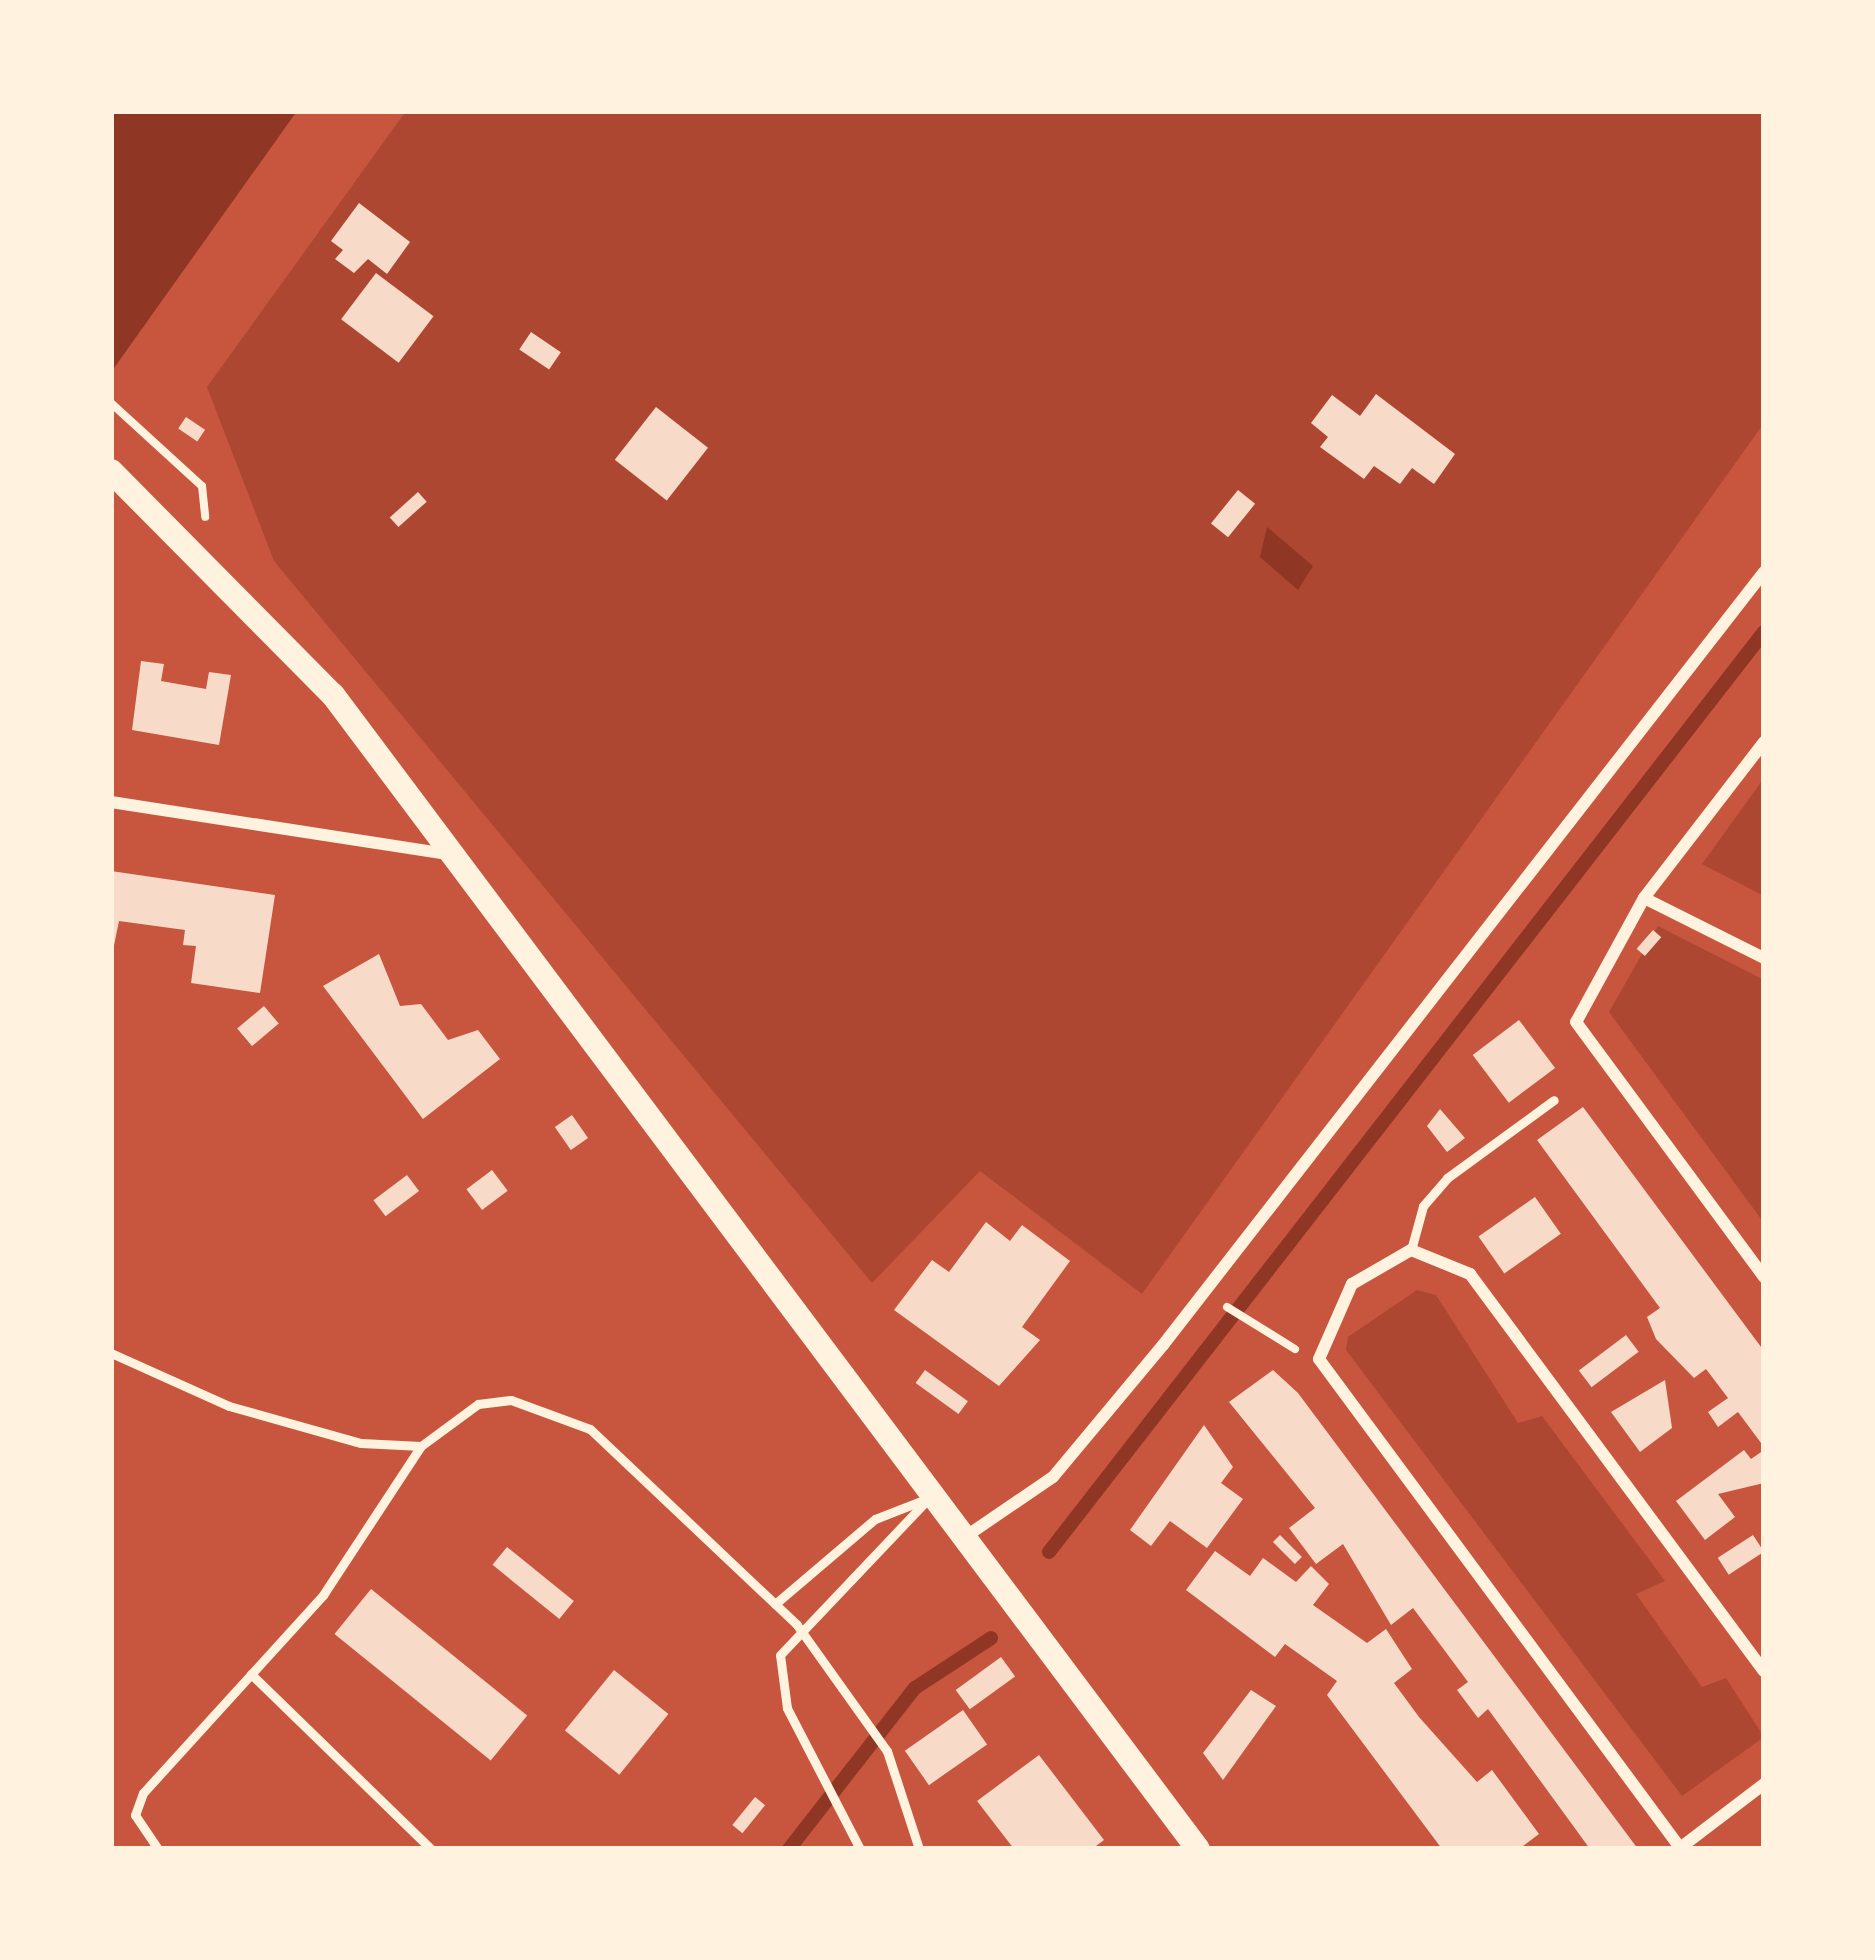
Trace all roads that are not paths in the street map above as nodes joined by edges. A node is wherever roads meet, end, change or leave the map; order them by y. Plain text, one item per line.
1 (111, 471) edge
2 (1764, 572) edge
3 (1764, 742) edge
4 (111, 802) edge
5 (452, 854) junction
6 (1644, 898) junction
7 (1764, 958) edge
8 (1554, 1100) dead end
9 (1411, 1250) junction
10 (1764, 1277) edge
11 (111, 1352) edge
12 (421, 1446) junction
13 (929, 1498) junction
14 (961, 1540) junction
15 (775, 1604) junction
16 (797, 1625) junction
17 (1764, 1671) edge
18 (251, 1674) junction
19 (1764, 1784) edge
20 (158, 1849) edge
21 (431, 1849) edge
22 (860, 1849) edge
23 (919, 1849) edge
24 (1198, 1849) edge
25 (1680, 1849) edge

1 - 5 main road
2 - 14 street
3 - 6 street
4 - 5 street
5 - 13 main road
6 - 7 street
6 - 10 street
8 - 9 lane
9 - 17 street
9 - 25 street
11 - 12 lane
12 - 15 lane
12 - 18 lane
13 - 14 main road
13 - 15 lane
13 - 16 lane
14 - 24 main road
15 - 16 lane
16 - 22 lane
16 - 23 lane
18 - 20 lane
18 - 21 lane
19 - 25 street

